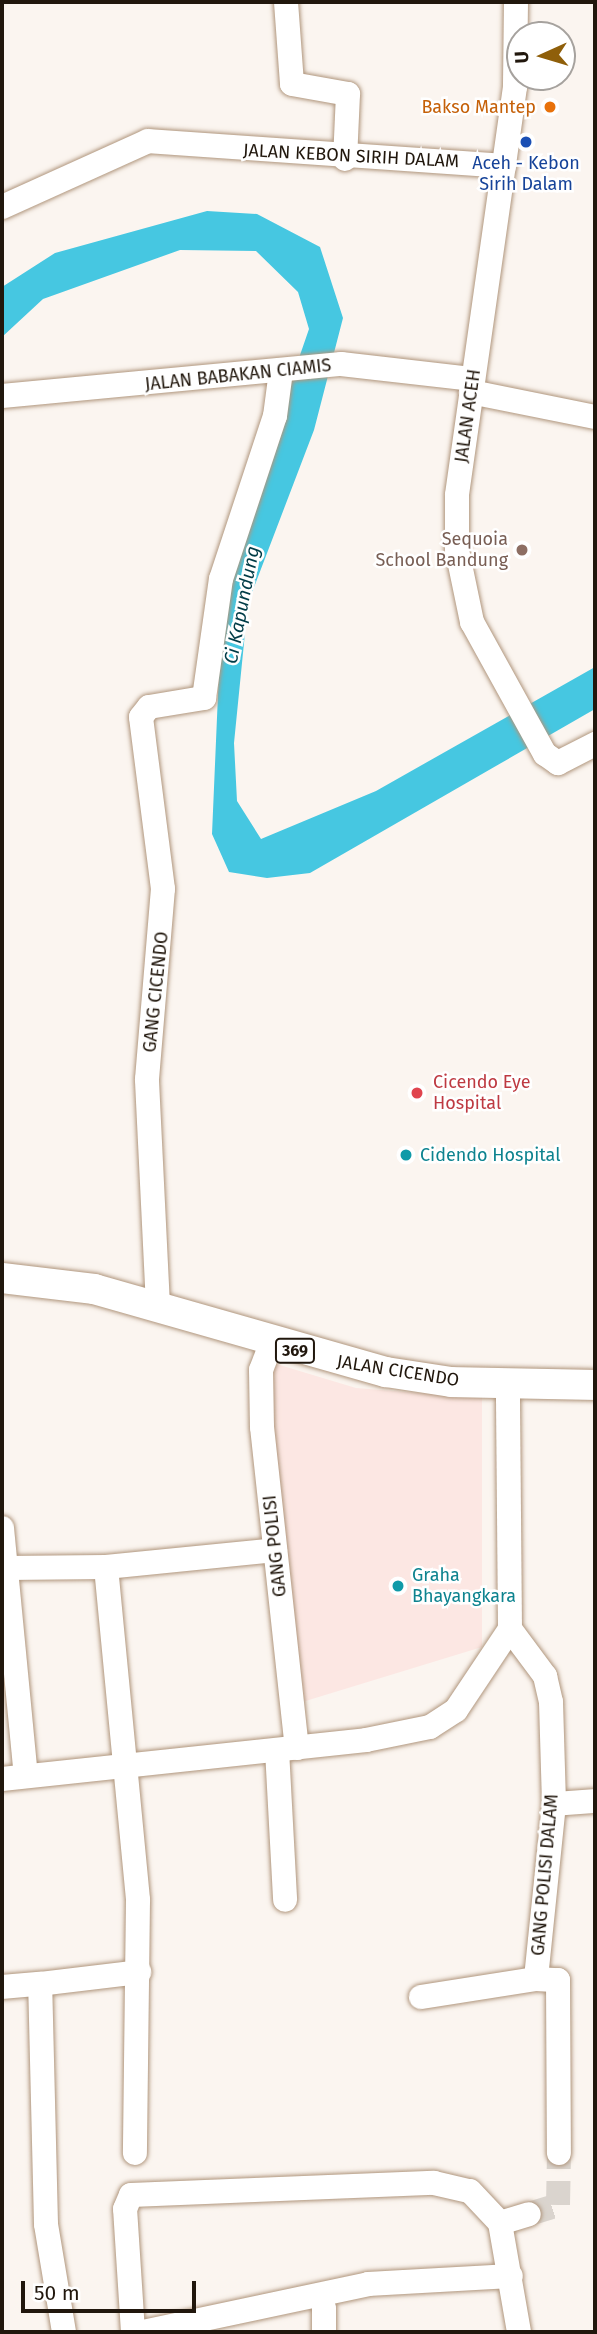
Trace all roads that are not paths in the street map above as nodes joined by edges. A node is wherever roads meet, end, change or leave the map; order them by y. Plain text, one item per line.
1 (286, 2) edge
2 (516, 2) edge
3 (345, 159) junction
4 (504, 166) junction
5 (2, 207) edge
6 (283, 371) junction
7 (472, 385) junction
8 (2, 396) edge
9 (595, 417) edge
10 (595, 744) edge
11 (2, 1278) edge
12 (158, 1306) junction
13 (271, 1344) junction
14 (509, 1384) junction
15 (595, 1385) edge
16 (2, 1528) edge
17 (275, 1550) junction
18 (106, 1567) junction
19 (6, 1568) junction
20 (510, 1629) junction
21 (287, 1749) junction
22 (127, 1765) junction
23 (14, 1777) edge
24 (595, 1801) edge
25 (554, 1804) junction
26 (285, 1900) dead end
27 (139, 1972) junction
28 (536, 1979) junction
29 (40, 1984) junction
30 (2, 1987) edge
31 (421, 1997) dead end
32 (135, 2153) dead end
33 (559, 2153) tunnel mouth
34 (528, 2214) tunnel mouth
35 (500, 2223) junction
36 (511, 2276) junction
37 (64, 2332) edge
38 (133, 2332) edge
39 (143, 2332) edge
40 (519, 2332) edge

1 - 3 street
2 - 4 street, JALAN ACEH
3 - 4 street, JALAN KEBON SIRIH DALAM
3 - 5 street, JALAN KEBON SIRIH DALAM
4 - 7 street, JALAN ACEH
6 - 7 street, JALAN BABAKAN CIAMIS
6 - 8 street, JALAN BABAKAN CIAMIS
6 - 12 street, GANG CICENDO
7 - 9 street, JALAN BABAKAN CIAMIS
7 - 10 street, JALAN ACEH
11 - 12 main road, JALAN CICENDO / 369
12 - 13 main road, JALAN CICENDO / 369
13 - 14 main road, JALAN CICENDO / 369
13 - 17 street, GANG POLISI
14 - 15 main road, JALAN CICENDO / 369
14 - 20 street
16 - 19 street
17 - 18 street
17 - 21 street, GANG POLISI
18 - 19 street
18 - 22 street
19 - 23 street
20 - 21 street
20 - 25 street, GANG POLISI DALAM
21 - 22 street
21 - 26 street, GANG POLISI
22 - 23 street
22 - 27 street
24 - 25 street
25 - 28 street, GANG POLISI DALAM
27 - 29 street
27 - 32 street
28 - 31 street
28 - 33 street, GANG POLISI DALAM
29 - 30 street
29 - 37 street
34 - 35 street
35 - 36 street
35 - 38 street
36 - 39 street
36 - 40 street

